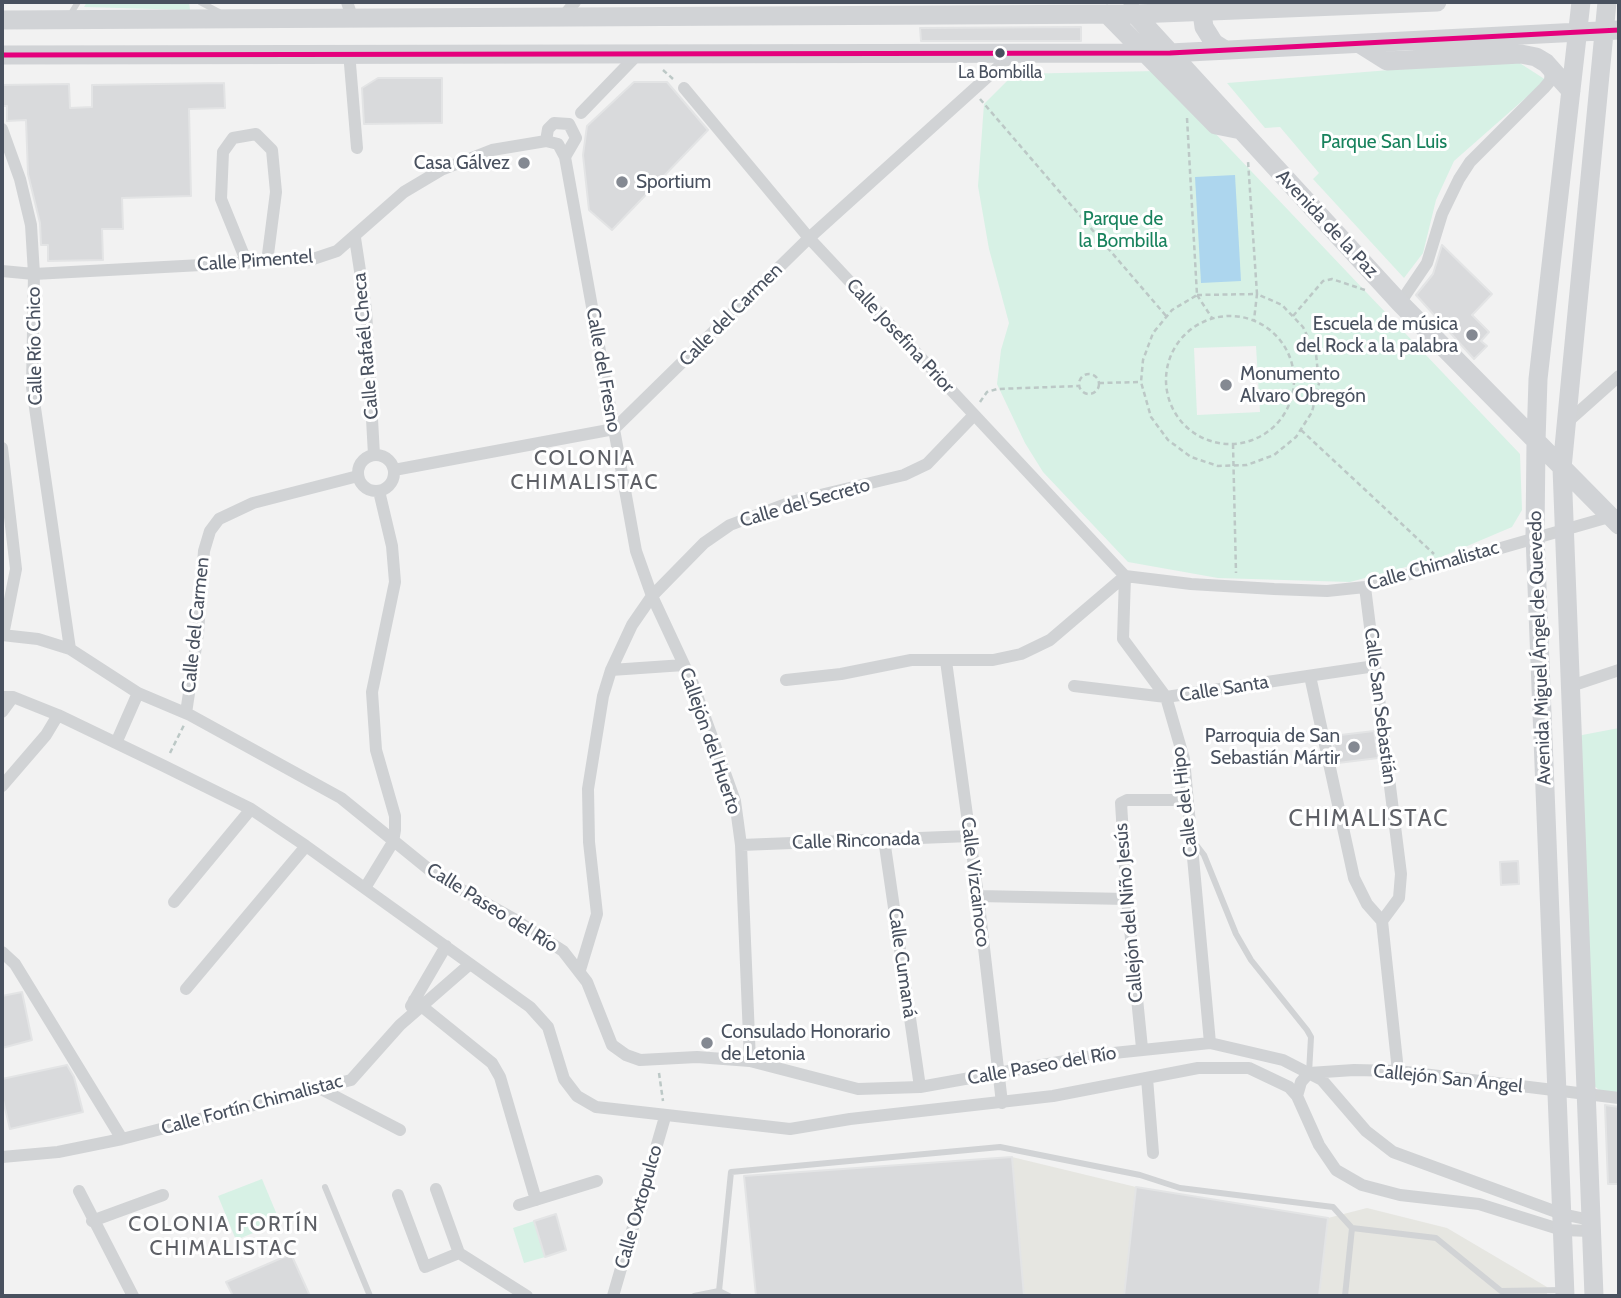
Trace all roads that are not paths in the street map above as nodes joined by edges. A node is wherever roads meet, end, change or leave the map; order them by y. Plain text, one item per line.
1 (78, 2) edge
2 (200, 2) edge
3 (575, 2) edge
4 (1437, 2) edge
5 (1581, 2) edge
6 (1606, 2) edge
7 (1378, 3) edge
8 (1205, 7) edge
9 (937, 8) edge
10 (1129, 8) edge
11 (350, 9) edge
12 (1107, 14) junction
13 (562, 18) junction
14 (67, 19) junction
15 (229, 19) junction
16 (2, 20) edge
17 (1611, 30) edge
18 (1578, 32) junction
19 (1360, 44) junction
20 (1225, 50) junction
21 (641, 51) junction
22 (1016, 51) junction
23 (349, 52) junction
24 (1144, 52) junction
25 (1170, 52) junction
26 (2, 55) edge
27 (1551, 68) junction
28 (684, 88) dead end
29 (1571, 91) junction
30 (581, 113) dead end
31 (2, 129) edge
32 (1244, 133) junction
33 (552, 143) junction
34 (357, 148) dead end
35 (565, 157) junction
36 (355, 238) junction
37 (809, 238) junction
38 (267, 262) junction
39 (247, 263) junction
40 (4, 272) edge
41 (31, 274) junction
42 (1400, 303) junction
43 (1619, 376) edge
44 (974, 415) junction
45 (1564, 425) junction
46 (614, 429) junction
47 (1536, 442) junction
48 (2, 449) edge
49 (374, 455) junction
50 (1562, 468) junction
51 (394, 470) junction
52 (358, 476) junction
53 (379, 491) junction
54 (1617, 518) edge
55 (1564, 528) junction
56 (1535, 536) junction
57 (1125, 576) junction
58 (1365, 587) junction
59 (652, 596) junction
60 (2, 635) edge
61 (70, 649) junction
62 (946, 662) junction
63 (684, 665) junction
64 (1375, 666) junction
65 (611, 670) junction
66 (1619, 670) edge
67 (1310, 676) junction
68 (786, 680) dead end
69 (1074, 686) dead end
70 (1571, 686) junction
71 (138, 693) junction
72 (7, 697) edge
73 (1166, 697) junction
74 (2, 712) edge
75 (186, 713) junction
76 (58, 715) junction
77 (116, 743) junction
78 (2, 786) edge
79 (1186, 800) junction
80 (251, 809) junction
81 (970, 836) junction
82 (1190, 838) junction
83 (884, 839) junction
84 (393, 842) junction
85 (741, 845) junction
86 (306, 846) junction
87 (365, 888) junction
88 (978, 895) junction
89 (1127, 899) junction
90 (174, 902) dead end
91 (1382, 921) junction
92 (446, 946) junction
93 (2, 952) edge
94 (470, 964) junction
95 (580, 970) junction
96 (186, 989) dead end
97 (419, 1003) junction
98 (1210, 1043) junction
99 (1142, 1048) junction
100 (750, 1061) junction
101 (1398, 1072) junction
102 (1309, 1073) junction
103 (997, 1075) junction
104 (1147, 1078) junction
105 (920, 1087) junction
106 (319, 1088) junction
107 (1557, 1092) junction
108 (1586, 1094) junction
109 (1297, 1096) junction
110 (1619, 1098) edge
111 (1002, 1103) junction
112 (665, 1117) junction
113 (400, 1130) dead end
114 (122, 1139) junction
115 (1153, 1153) dead end
116 (2, 1157) edge
117 (597, 1181) dead end
118 (325, 1186) dead end
119 (436, 1189) dead end
120 (79, 1191) dead end
121 (1494, 1191) junction
122 (163, 1195) dead end
123 (398, 1195) dead end
124 (536, 1200) junction
125 (519, 1205) dead end
126 (1489, 1207) junction
127 (92, 1221) junction
128 (1562, 1222) junction
129 (1591, 1226) junction
130 (1352, 1228) junction
131 (459, 1253) junction
132 (719, 1291) junction
133 (1565, 1293) edge
134 (1499, 1294) edge
135 (132, 1296) edge
136 (370, 1296) edge
137 (527, 1296) edge
138 (613, 1296) edge
139 (694, 1296) edge
140 (729, 1296) edge
141 (1345, 1296) edge
142 (1594, 1296) edge

1 - 14 lane
2 - 15 lane
3 - 13 street
4 - 7 main road
5 - 18 main road, Avenida Miguel Ángel de Quevedo
6 - 17 main road, Avenida Miguel Ángel de Quevedo
7 - 8 main road
8 - 10 main road
8 - 20 main road
9 - 12 main road
9 - 13 main road
10 - 12 main road
10 - 25 main road, Avenida de la Paz
11 - 13 main road
11 - 15 main road
12 - 24 main road
14 - 15 main road
14 - 16 main road
17 - 18 main road
17 - 45 main road, Avenida Miguel Ángel de Quevedo
18 - 19 main road
18 - 29 main road, Avenida Miguel Ángel de Quevedo
19 - 20 main road
19 - 27 main road
20 - 25 main road
21 - 22 main road
21 - 23 main road
21 - 30 street
22 - 24 main road
22 - 37 street, Calle del Carmen
23 - 26 main road
23 - 34 street
24 - 25 main road
24 - 32 main road
25 - 32 main road, Avenida de la Paz
27 - 29 main road
27 - 42 street
28 - 37 street, Calle Josefina Prior
29 - 47 main road, Avenida Miguel Ángel de Quevedo
31 - 41 street, Calle Río Chico
32 - 42 main road, Avenida de la Paz
33 - 35 street, Calle del Fresno
33 - 35 street
33 - 36 street, Calle Pimentel
35 - 46 street, Calle del Fresno
36 - 38 street, Calle Pimentel
36 - 49 street, Calle Rafaél Checa
37 - 44 street, Calle Josefina Prior
37 - 46 street, Calle del Carmen
38 - 39 street, Calle Pimentel
38 - 39 street
39 - 41 street, Calle Pimentel
40 - 41 street, Calle Pimentel
41 - 61 street, Calle Río Chico
42 - 47 main road, Avenida de la Paz
43 - 45 street
44 - 57 street, Calle Josefina Prior
44 - 59 street, Calle del Secreto
45 - 50 main road, Avenida Miguel Ángel de Quevedo
46 - 51 street
46 - 59 street, Calle del Fresno
47 - 50 main road, Avenida de la Paz
47 - 56 main road, Avenida Miguel Ángel de Quevedo
48 - 60 street
49 - 51 street
49 - 52 street
50 - 54 main road, Avenida de la Paz
50 - 55 main road, Avenida Miguel Ángel de Quevedo
51 - 53 street
52 - 53 street
52 - 75 street, Calle del Carmen
53 - 84 street
54 - 55 street, Calle Chimalistac
55 - 56 street, Calle Chimalistac
55 - 70 main road, Avenida Miguel Ángel de Quevedo
56 - 58 street, Calle Chimalistac
56 - 107 main road, Avenida Miguel Ángel de Quevedo
57 - 58 street, Calle Chimalistac
57 - 62 street
57 - 73 street, Calle del Hipo
58 - 64 street, Calle San Sebastián
59 - 63 street, Callejón del Huerto
59 - 65 street, Calle del Secreto
60 - 61 street, Calle Paseo del Río
61 - 71 street, Calle Paseo del Río
62 - 68 street
62 - 81 street, Calle Vizcainoco
63 - 65 street
63 - 85 street, Callejón del Huerto
64 - 67 street, Calle Santa
64 - 91 street, Calle San Sebastián
65 - 95 street, Calle del Secreto
66 - 70 street
67 - 73 street, Calle Santa
67 - 91 street
69 - 73 street, Calle Santa
70 - 108 main road, Avenida Miguel Ángel de Quevedo
71 - 75 street, Calle Paseo del Río
71 - 77 street
72 - 74 street
72 - 76 street, Calle Paseo del Río
73 - 79 street, Calle del Hipo
75 - 84 street, Calle Paseo del Río
76 - 77 street, Calle Paseo del Río
76 - 78 street
77 - 80 street, Calle Paseo del Río
79 - 82 street, Calle del Hipo
79 - 89 street, Callejón del Niño Jesús
80 - 86 street, Calle Paseo del Río
80 - 90 street
81 - 83 street, Calle Rinconada
81 - 88 street, Calle Vizcainoco
82 - 98 street, Calle del Hipo
82 - 102 lane
83 - 85 street, Calle Rinconada
83 - 105 street, Calle Cumaná
84 - 87 street
84 - 95 street, Calle Paseo del Río
85 - 100 street, Callejón del Huerto
86 - 87 street, Calle Paseo del Río
86 - 96 street
87 - 92 street, Calle Paseo del Río
88 - 89 street
88 - 103 street, Calle Vizcainoco
89 - 99 street, Callejón del Niño Jesús
91 - 101 street
92 - 94 street, Calle Paseo del Río
92 - 97 street, Calle Fortín Chimalistac
93 - 114 street
94 - 97 street, Calle Fortín Chimalistac
94 - 112 street, Calle Paseo del Río
95 - 100 street, Calle Paseo del Río
97 - 106 street, Calle Fortín Chimalistac
97 - 124 street
98 - 99 street, Calle Paseo del Río
98 - 102 street, Calle Paseo del Río
99 - 103 street, Calle Paseo del Río
100 - 105 street, Calle Paseo del Río
101 - 102 street, Callejón San Ángel
101 - 107 street, Callejón San Ángel
102 - 109 street
102 - 121 street, Calle Paseo del Río
103 - 105 street, Calle Paseo del Río
103 - 111 street, Calle Vizcainoco
104 - 109 street, Calle Paseo del Río
104 - 111 street, Calle Paseo del Río
104 - 115 street
106 - 113 street
106 - 114 street, Calle Fortín Chimalistac
107 - 108 street, Callejón San Ángel
107 - 128 main road, Avenida Miguel Ángel de Quevedo
108 - 110 street, Callejón San Ángel
108 - 129 main road, Avenida Miguel Ángel de Quevedo
109 - 126 street, Calle Paseo del Río
111 - 112 street, Calle Paseo del Río
112 - 138 street, Calle Oxtopulco
114 - 116 street, Calle Fortín Chimalistac
117 - 124 street
118 - 136 lane
119 - 131 street
120 - 127 street
121 - 126 street
121 - 128 street, Calle Paseo del Río
122 - 127 street
123 - 131 street
124 - 125 street
126 - 128 street, Calle Paseo del Río
127 - 135 street
128 - 129 street, Calle Paseo del Río
128 - 133 main road, Avenida Miguel Ángel de Quevedo
129 - 142 main road, Avenida Miguel Ángel de Quevedo
130 - 132 lane
130 - 134 lane
130 - 141 lane
131 - 137 street
132 - 139 lane
132 - 140 lane
133 - 134 lane

